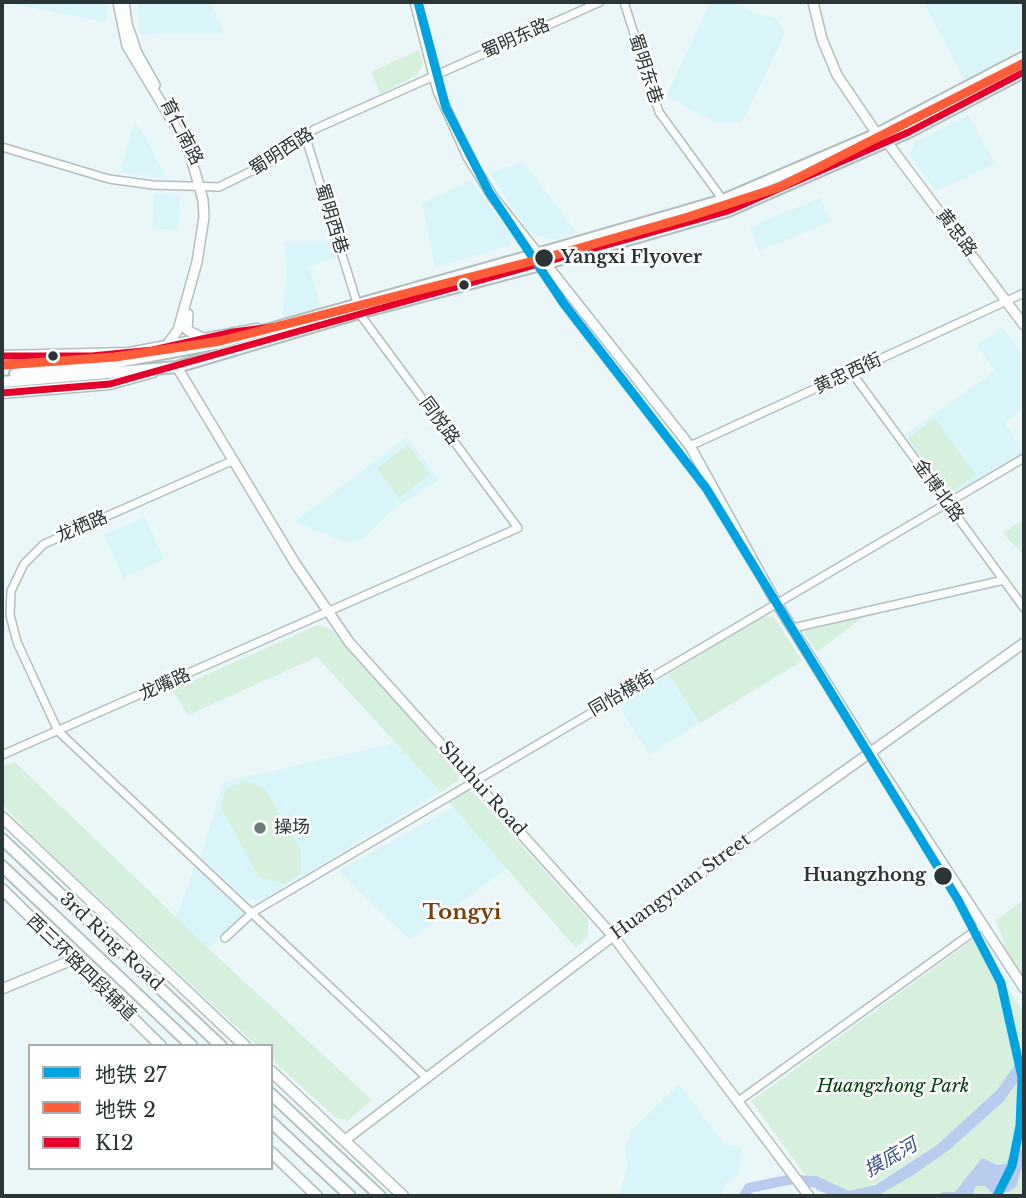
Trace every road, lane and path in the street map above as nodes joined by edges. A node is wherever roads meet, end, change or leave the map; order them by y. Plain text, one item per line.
1 (118, 2) edge
2 (124, 2) edge
3 (415, 2) edge
4 (600, 2) edge
5 (624, 2) edge
6 (813, 2) edge
7 (1024, 57) edge
8 (1024, 72) edge
9 (432, 76) junction
10 (305, 135) junction
11 (882, 138) junction
12 (2, 147) edge
13 (203, 186) junction
14 (723, 201) junction
15 (537, 254) junction
16 (544, 264) junction
17 (1024, 293) edge
18 (1005, 300) junction
19 (358, 308) junction
20 (1024, 325) edge
21 (279, 326) junction
22 (205, 339) junction
23 (164, 348) junction
24 (2, 356) edge
25 (172, 368) junction
26 (852, 373) junction
27 (2, 374) edge
28 (23, 378) junction
29 (2, 382) edge
30 (2, 388) edge
31 (2, 393) edge
32 (690, 446) junction
33 (1024, 458) edge
34 (234, 460) junction
35 (947, 503) junction
36 (518, 528) joint
37 (1004, 580) junction
38 (777, 604) junction
39 (1024, 608) edge
40 (327, 613) junction
41 (793, 628) junction
42 (1024, 643) edge
43 (58, 731) junction
44 (869, 751) junction
45 (2, 755) edge
46 (474, 780) junction
47 (2, 817) edge
48 (2, 839) edge
49 (2, 866) edge
50 (2, 889) edge
51 (253, 912) junction
52 (983, 925) junction
53 (613, 936) junction
54 (225, 938) dead end
55 (72, 960) junction
56 (1024, 988) edge
57 (2, 989) edge
58 (159, 1044) edge
59 (190, 1044) edge
60 (218, 1044) edge
61 (243, 1044) edge
62 (273, 1072) edge
63 (426, 1077) junction
64 (273, 1096) edge
65 (737, 1102) junction
66 (273, 1124) edge
67 (345, 1140) junction
68 (273, 1154) edge
69 (317, 1196) edge
70 (350, 1196) edge
71 (380, 1196) edge
72 (403, 1196) edge
73 (809, 1196) edge

1 - 13 street
2 - 13 street, 育仁南路
3 - 9 street
4 - 9 street, 蜀明东路
5 - 14 street, 蜀明东巷
6 - 11 street, 黄忠路
7 - 11 main road
8 - 11 main road
9 - 10 street, 蜀明西路
9 - 15 street
10 - 13 street, 蜀明西路
10 - 19 street, 蜀明西巷
11 - 14 main road
11 - 16 main road
11 - 18 street, 黄忠路
12 - 13 street, 蜀明西路
13 - 22 street, 育仁南路
13 - 23 street
14 - 15 main road
15 - 16 street
15 - 19 main road
16 - 19 main road
16 - 32 street
17 - 18 street, 黄忠西街
18 - 20 street, 黄忠路
18 - 26 street, 黄忠西街
19 - 21 main road
19 - 25 main road
19 - 36 street, 同悦路
21 - 22 main road
21 - 28 main road
22 - 23 main road
23 - 24 main road
25 - 28 main road
25 - 31 main road
25 - 34 street, Shuhui Road
26 - 32 street, 黄忠西街
26 - 35 street, 金博北路
27 - 28 main road
28 - 29 main road
28 - 30 main road
32 - 38 street
33 - 35 street, 同怡横街
34 - 40 street, Shuhui Road
34 - 43 street, 龙栖路
35 - 37 street, 金博北路
35 - 38 street, 同怡横街
36 - 40 street, 龙嘴路
37 - 39 street, 金博北路
37 - 41 street
38 - 41 street
38 - 46 street, 同怡横街
40 - 43 street, 龙嘴路
40 - 46 street, Shuhui Road
41 - 44 street
42 - 44 street, Huangyuan Street
43 - 45 street, 龙嘴路
43 - 51 street
44 - 52 street
44 - 53 street, Huangyuan Street
46 - 51 street, 同怡横街
46 - 53 street, Shuhui Road
47 - 61 main road
48 - 60 main road, 3rd Ring Road
49 - 59 main road, 3rd Ring Road
50 - 55 main road, 西三环路四段辅道
51 - 54 street, 同怡横街
51 - 63 street
52 - 56 street
52 - 65 street
53 - 63 street, Huangyuan Street
53 - 65 street, Shuhui Road
55 - 57 street
55 - 58 main road, 西三环路四段辅道
62 - 67 main road
63 - 67 street, Huangyuan Street
64 - 71 main road
65 - 73 street, Shuhui Road
66 - 70 main road
67 - 72 main road
68 - 69 main road

